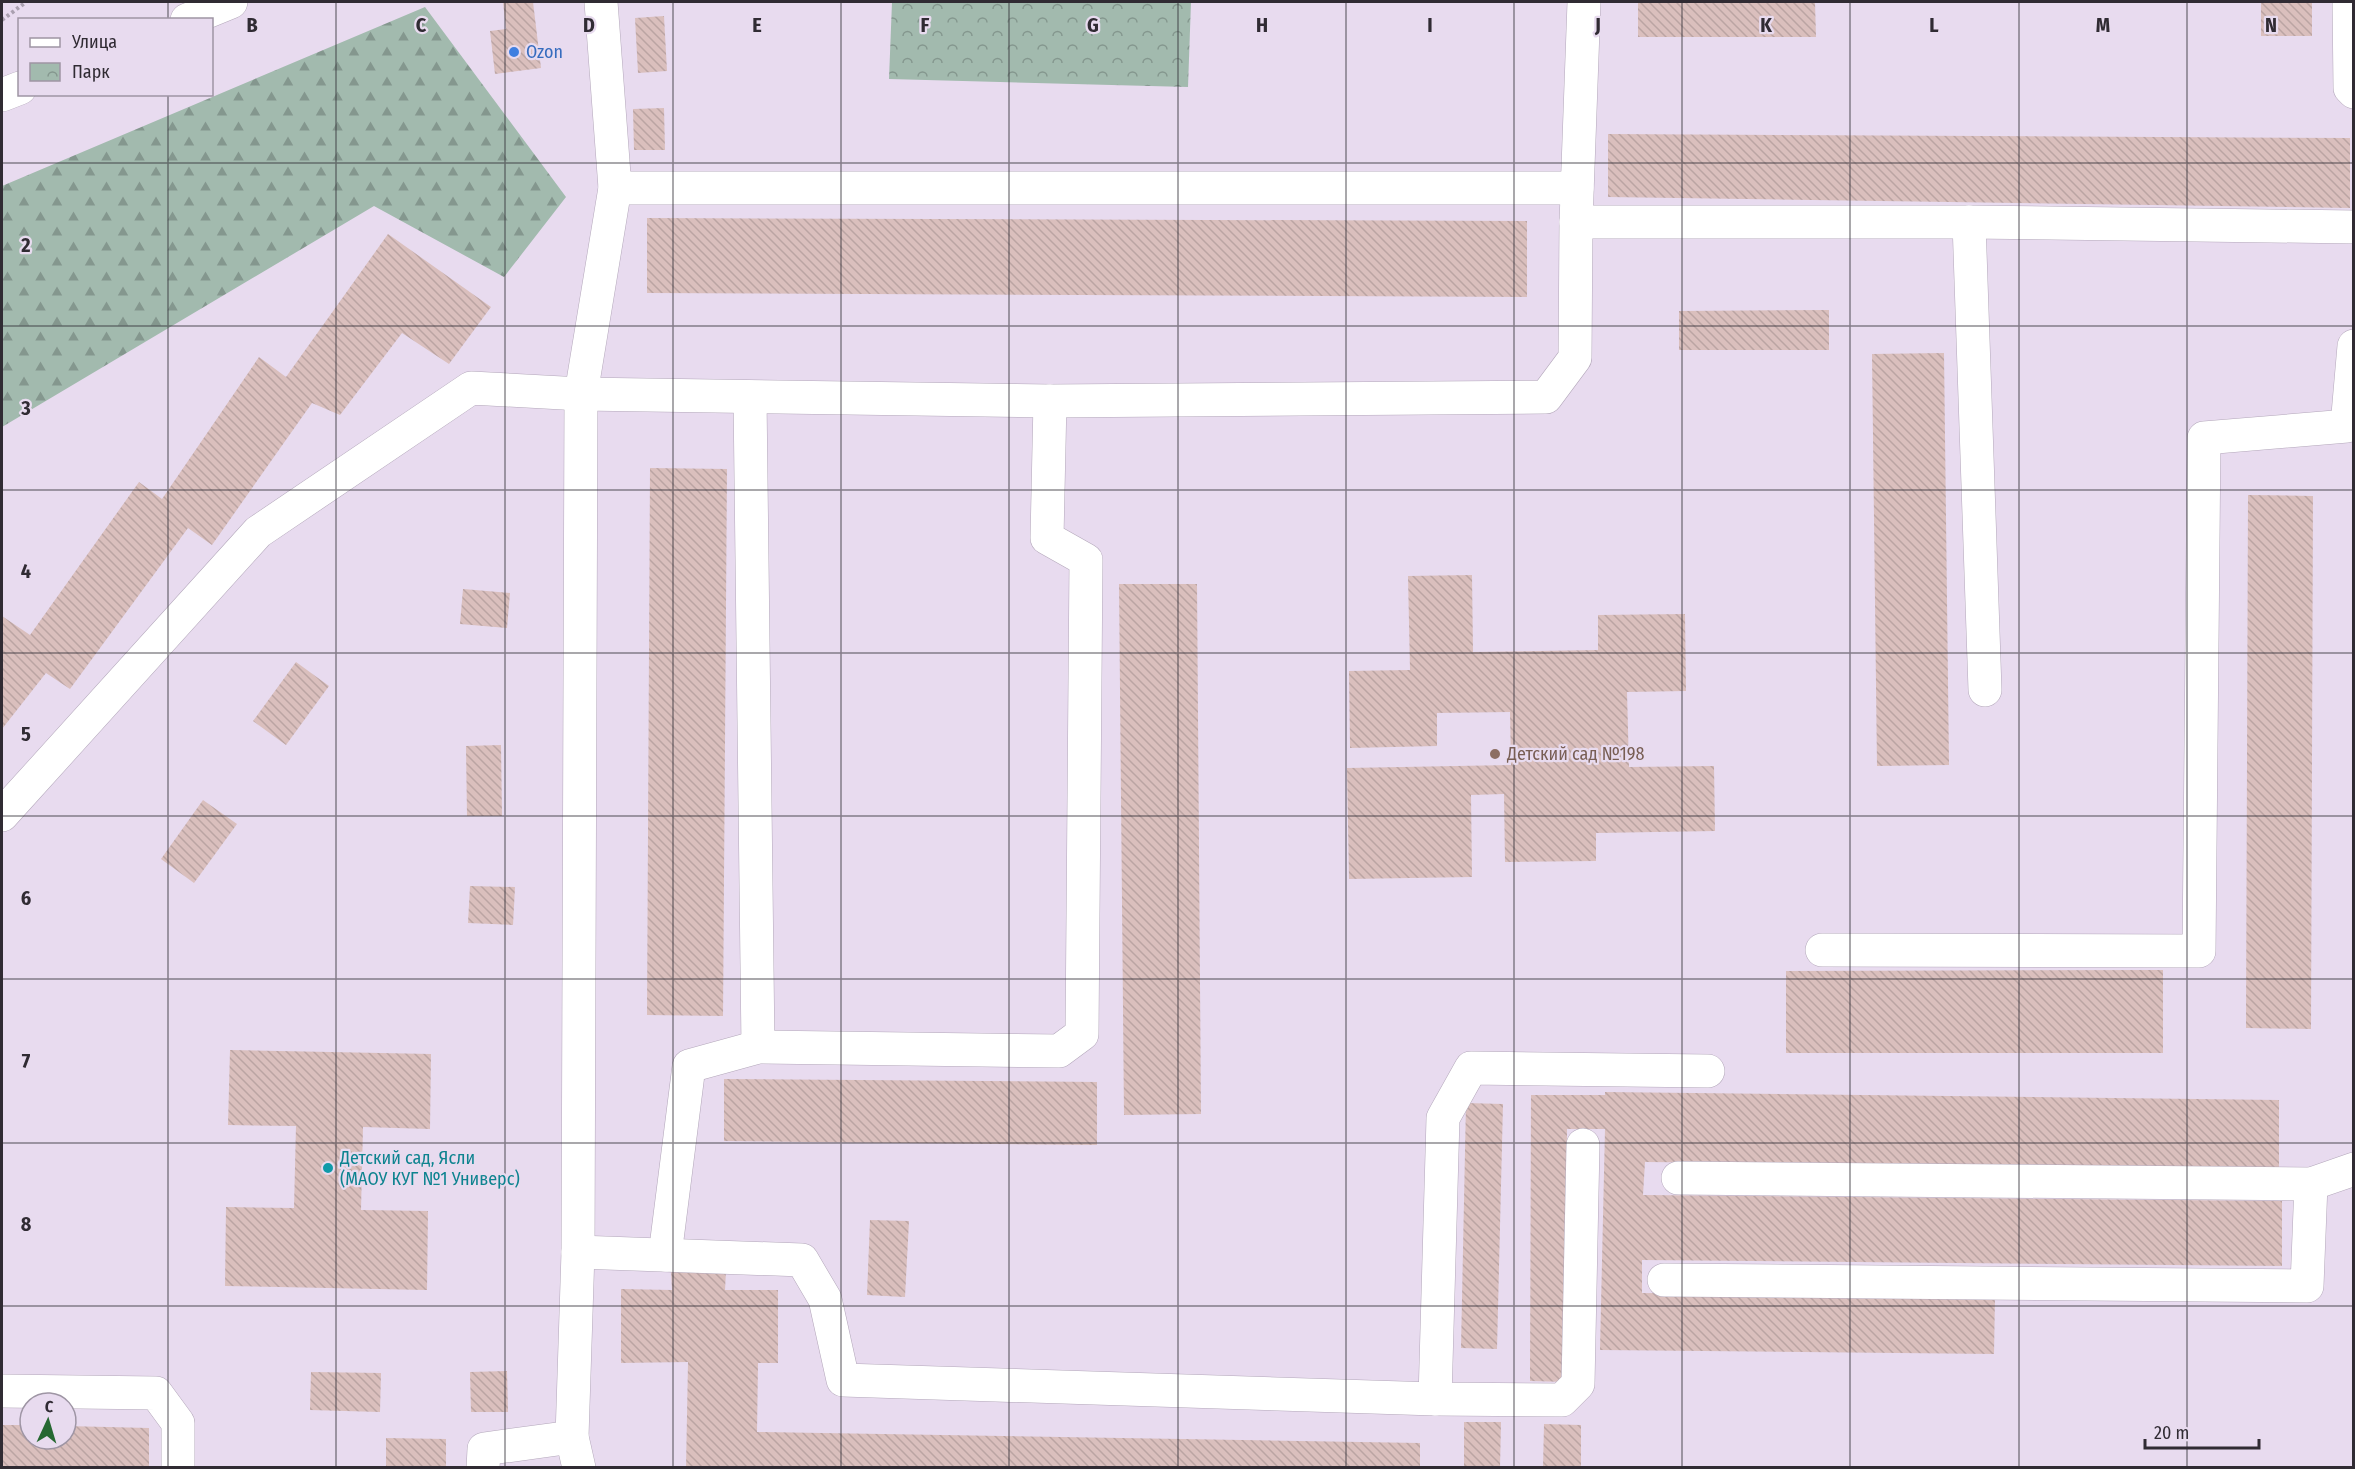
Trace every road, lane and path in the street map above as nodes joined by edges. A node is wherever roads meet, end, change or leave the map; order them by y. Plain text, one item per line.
1 (26, 2) edge
2 (231, 2) edge
3 (601, 2) edge
4 (1584, 2) edge
5 (2349, 2) edge
6 (192, 18) edge
7 (2, 20) edge
8 (18, 89) edge
9 (2354, 92) edge
10 (2, 95) edge
11 (615, 188) junction
12 (1577, 188) junction
13 (1576, 222) junction
14 (1969, 222) junction
15 (2354, 227) edge
16 (2354, 346) edge
17 (581, 394) junction
18 (750, 397) junction
19 (1050, 401) junction
20 (1985, 690) dead end
21 (2, 815) edge
22 (1822, 950) dead end
23 (758, 1047) junction
24 (1708, 1071) dead end
25 (1583, 1145) dead end
26 (2354, 1169) edge
27 (1678, 1178) dead end
28 (2311, 1184) junction
29 (578, 1252) junction
30 (665, 1255) junction
31 (1665, 1280) dead end
32 (2, 1390) edge
33 (1435, 1399) junction
34 (575, 1452) edge
35 (178, 1467) edge
36 (483, 1467) edge

1 - 7 path
2 - 6 street
3 - 11 street
4 - 12 street
5 - 9 street
8 - 10 street
11 - 12 street
11 - 17 street
12 - 13 street
13 - 14 street
13 - 19 street
14 - 15 street
14 - 20 street
16 - 22 street
17 - 18 street
17 - 21 street
17 - 29 street
18 - 19 street
18 - 23 street
19 - 23 street
23 - 30 street
24 - 33 street
25 - 33 street
26 - 28 street
27 - 28 street
28 - 31 street
29 - 30 street
29 - 34 street
30 - 33 street
32 - 35 street
34 - 36 street

